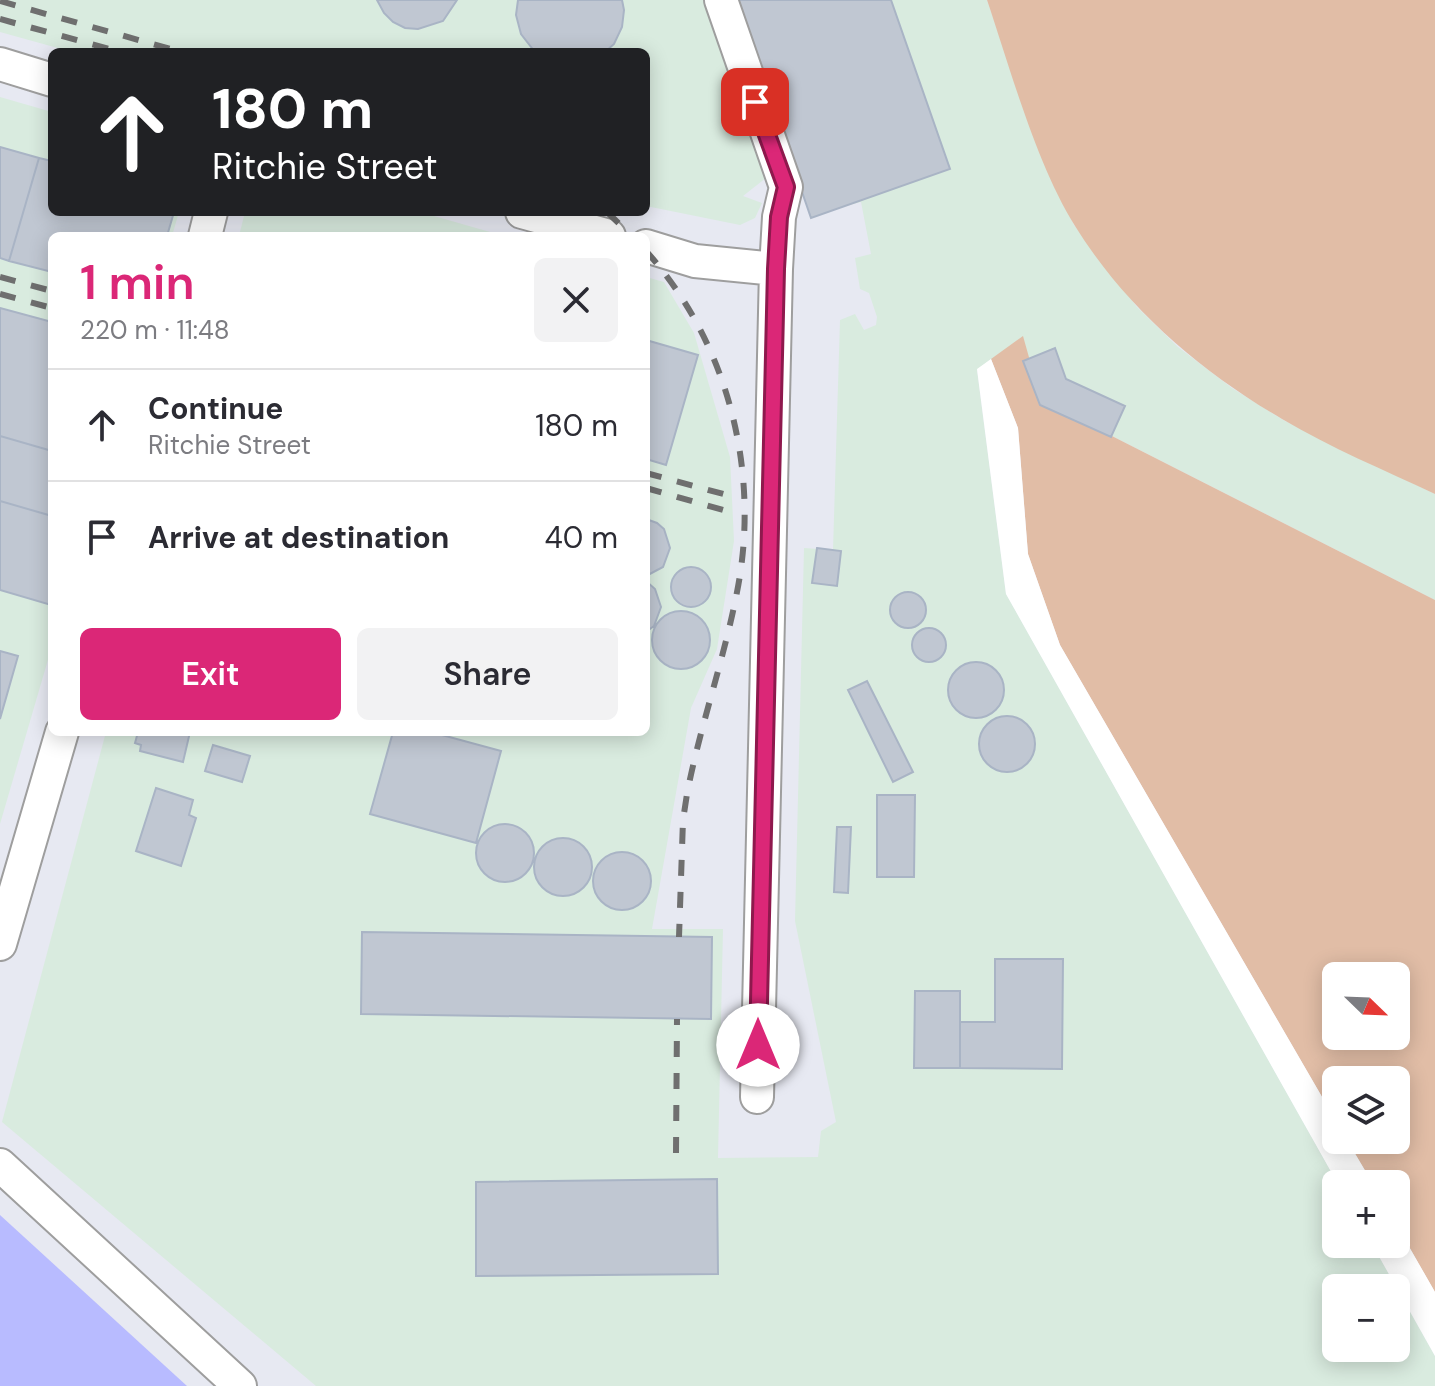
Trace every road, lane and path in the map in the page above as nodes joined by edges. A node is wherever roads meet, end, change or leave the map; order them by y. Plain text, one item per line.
1 (721, 0) edge
2 (0, 64) edge
3 (48, 79) edge
4 (536, 216) edge
5 (594, 232) edge
6 (650, 247) edge
7 (776, 269) junction
8 (61, 736) edge
9 (0, 944) edge
10 (757, 1097) dead end
11 (0, 1165) edge
12 (240, 1386) edge

1 - 7 street
2 - 3 street
4 - 5 street
6 - 7 street
7 - 10 street
8 - 9 street
11 - 12 street

